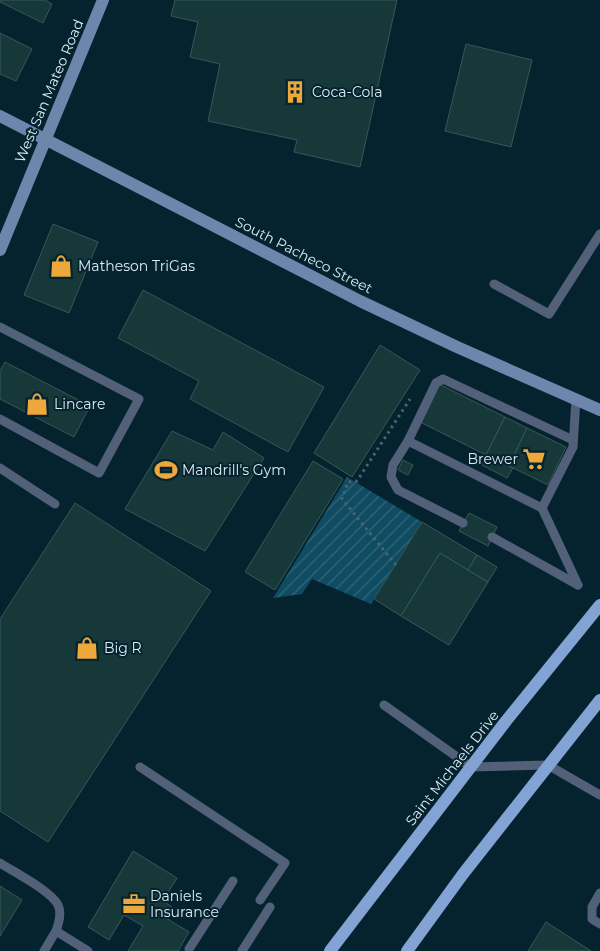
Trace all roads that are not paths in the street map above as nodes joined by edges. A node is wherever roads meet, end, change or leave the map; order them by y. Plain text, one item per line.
1 (103, 0) edge
2 (0, 116) edge
3 (45, 139) junction
4 (600, 234) edge
5 (0, 250) edge
6 (494, 284) dead end
7 (0, 327) edge
8 (576, 399) junction
9 (600, 410) edge
10 (0, 419) edge
11 (573, 440) junction
12 (408, 441) junction
13 (0, 468) edge
14 (55, 504) dead end
15 (542, 508) junction
16 (463, 523) dead end
17 (492, 537) dead end
18 (600, 605) edge
19 (600, 700) edge
20 (384, 705) dead end
21 (548, 765) junction
22 (140, 767) dead end
23 (471, 767) junction
24 (600, 795) edge
25 (0, 863) edge
26 (234, 882) dead end
27 (600, 893) edge
28 (260, 900) dead end
29 (270, 906) dead end
30 (600, 924) edge
31 (56, 932) junction
32 (189, 949) dead end
33 (44, 951) edge
34 (88, 951) edge
35 (242, 951) edge
36 (330, 951) edge
37 (407, 951) edge

1 - 3 street, West San Mateo Road
2 - 3 street, South Pacheco Street
3 - 5 street, West San Mateo Road
3 - 8 street, South Pacheco Street
4 - 6 lane
7 - 10 lane
8 - 9 street, South Pacheco Street
8 - 11 lane
11 - 12 lane
11 - 15 lane
12 - 15 lane
12 - 16 lane
13 - 14 lane
15 - 17 lane
18 - 23 main road, Saint Michaels Drive
19 - 21 main road
20 - 23 lane
21 - 23 lane
21 - 24 lane
21 - 37 main road
22 - 28 lane
23 - 36 main road, Saint Michaels Drive
25 - 31 lane
26 - 32 lane
27 - 30 lane
29 - 35 lane
31 - 33 lane
31 - 34 lane

